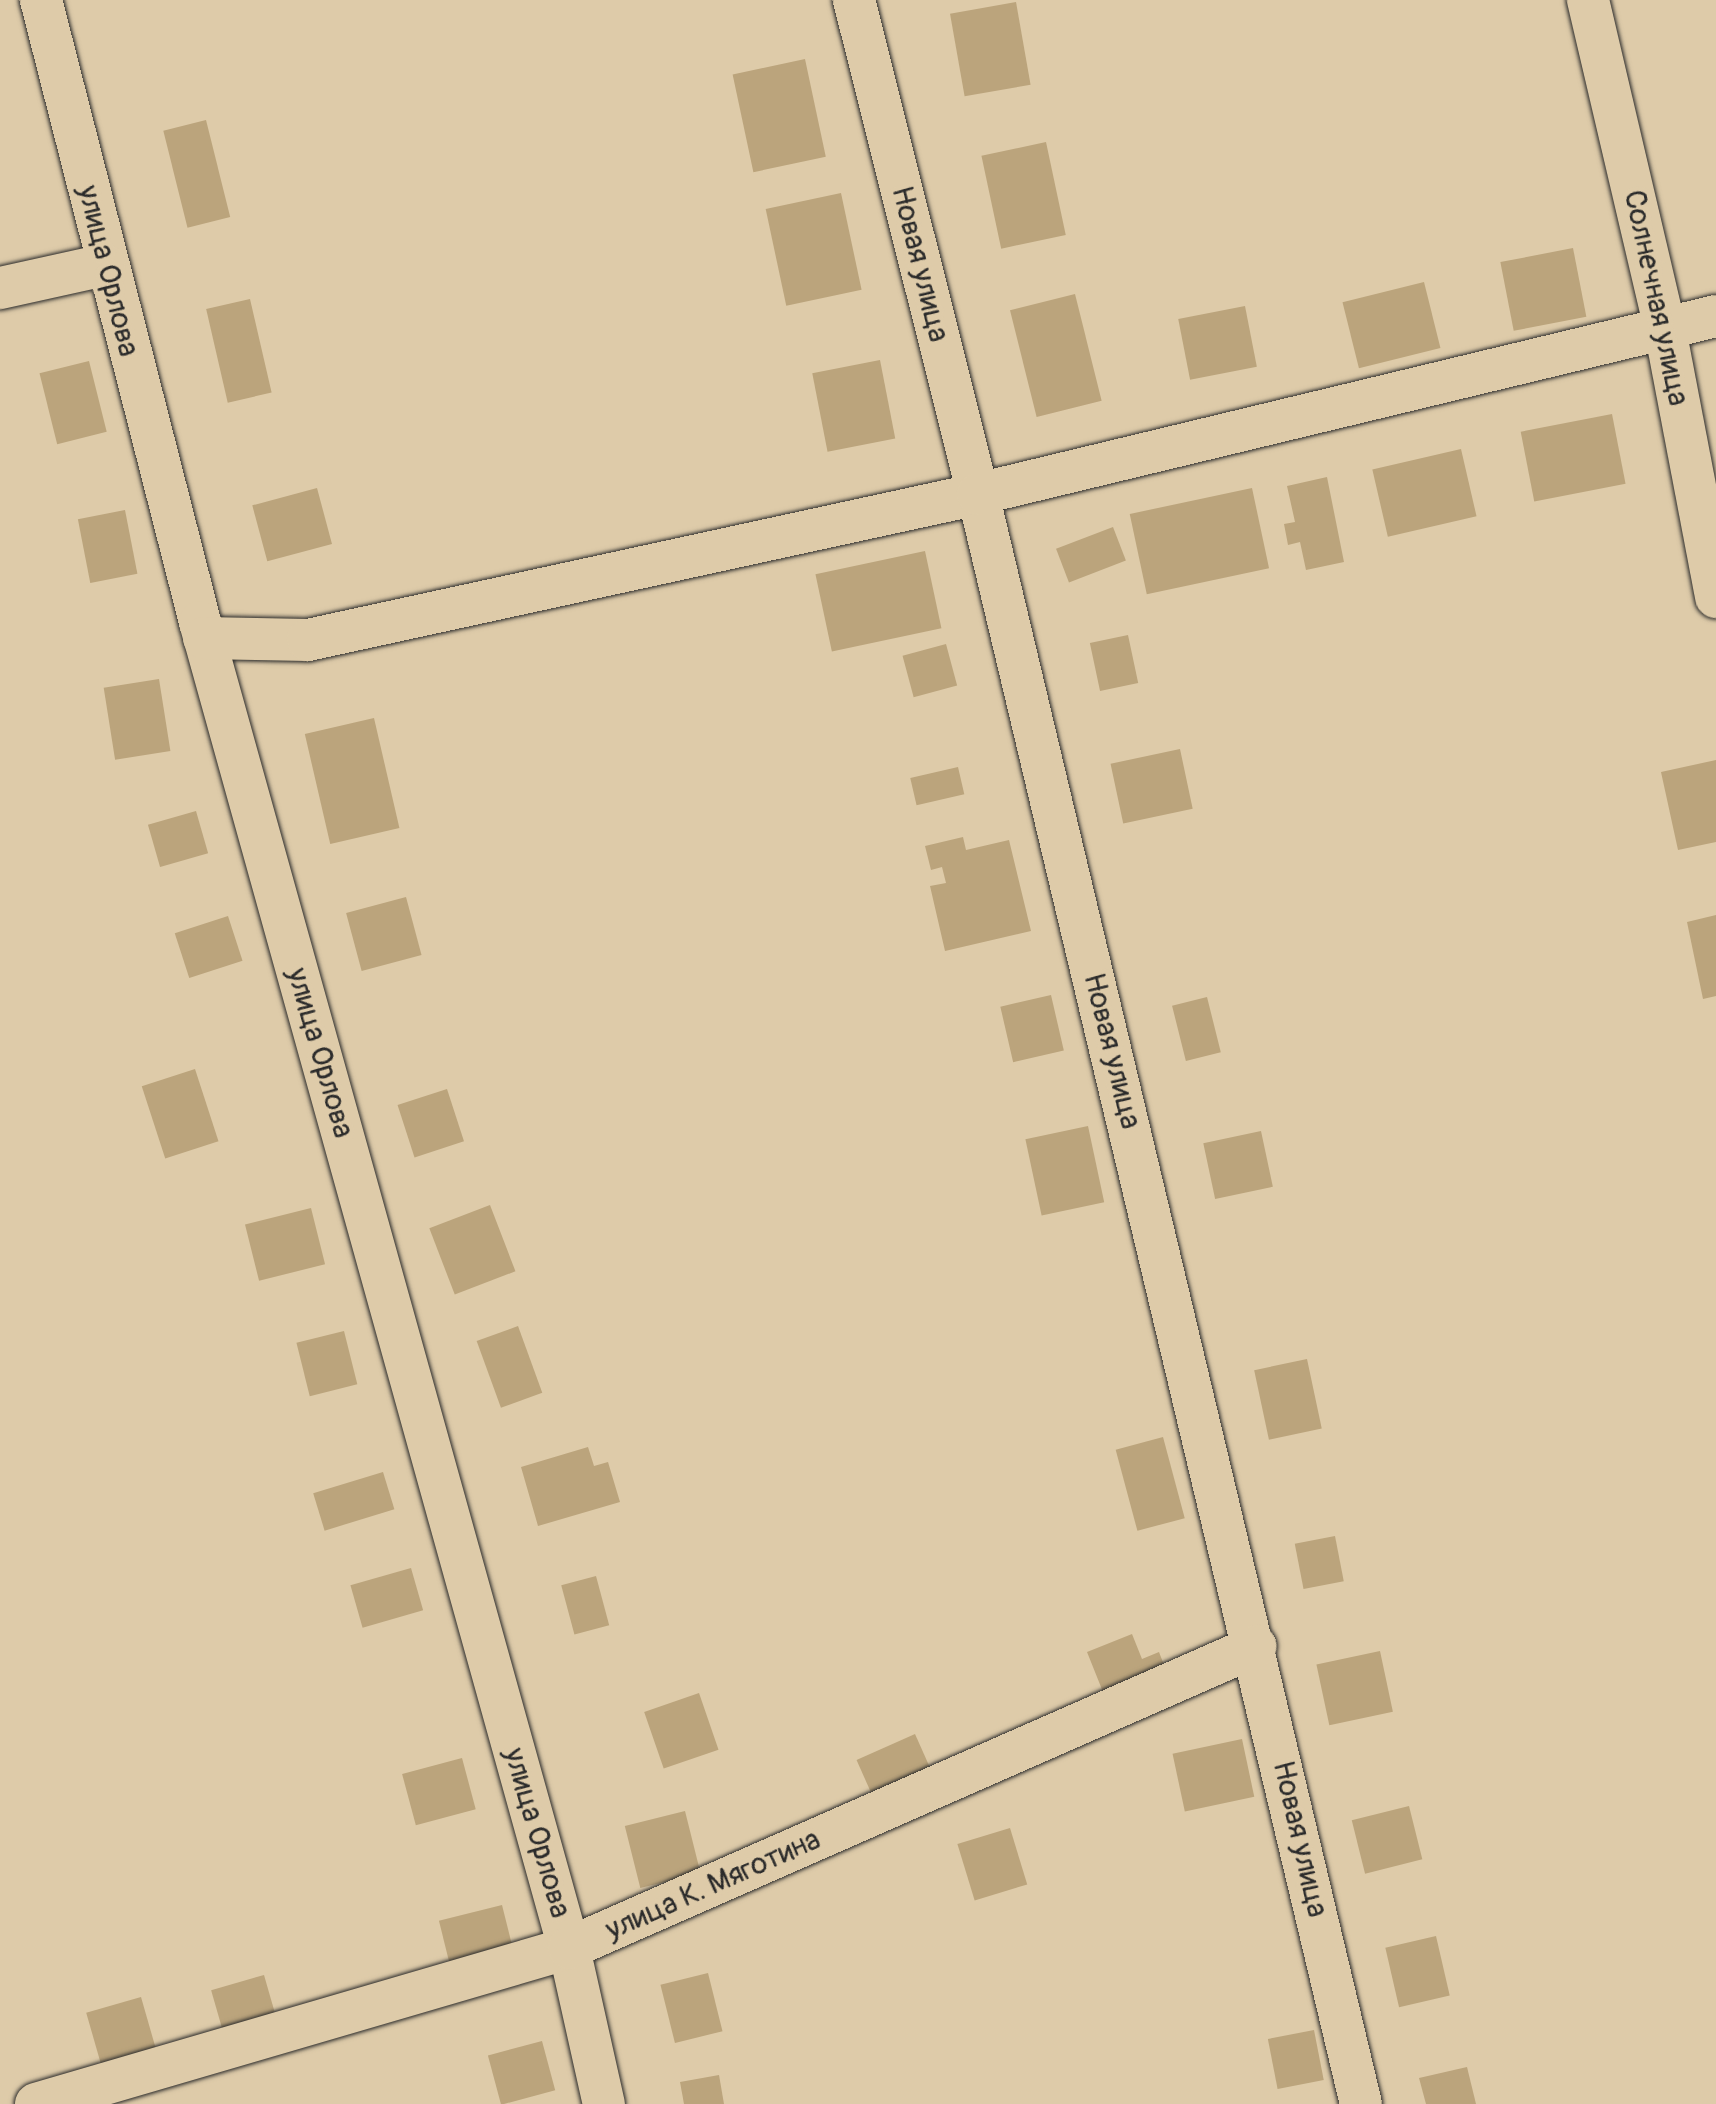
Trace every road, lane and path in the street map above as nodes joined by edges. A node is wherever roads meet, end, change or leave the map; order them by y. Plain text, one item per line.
1 (41, 0) edge
2 (854, 0) edge
3 (1588, 0) edge
4 (105, 265) junction
5 (0, 288) edge
6 (1716, 316) edge
7 (1665, 329) junction
8 (978, 494) junction
9 (1716, 597) edge
10 (204, 638) junction
11 (1256, 1646) junction
12 (569, 1948) junction
13 (36, 2104) edge
14 (604, 2104) edge
15 (1361, 2104) edge

1 - 4 street, улица Орлова
2 - 8 street, Новая улица
3 - 7 street, Солнечная улица
4 - 5 street
4 - 10 street, улица Орлова
6 - 7 street
7 - 8 street
7 - 9 street, Солнечная улица
8 - 10 street
8 - 11 street, Новая улица
10 - 12 street, улица Орлова
11 - 12 street, улица К. Мяготина
11 - 15 street, Новая улица
12 - 13 street, улица К. Мяготина
12 - 14 street, улица Орлова

